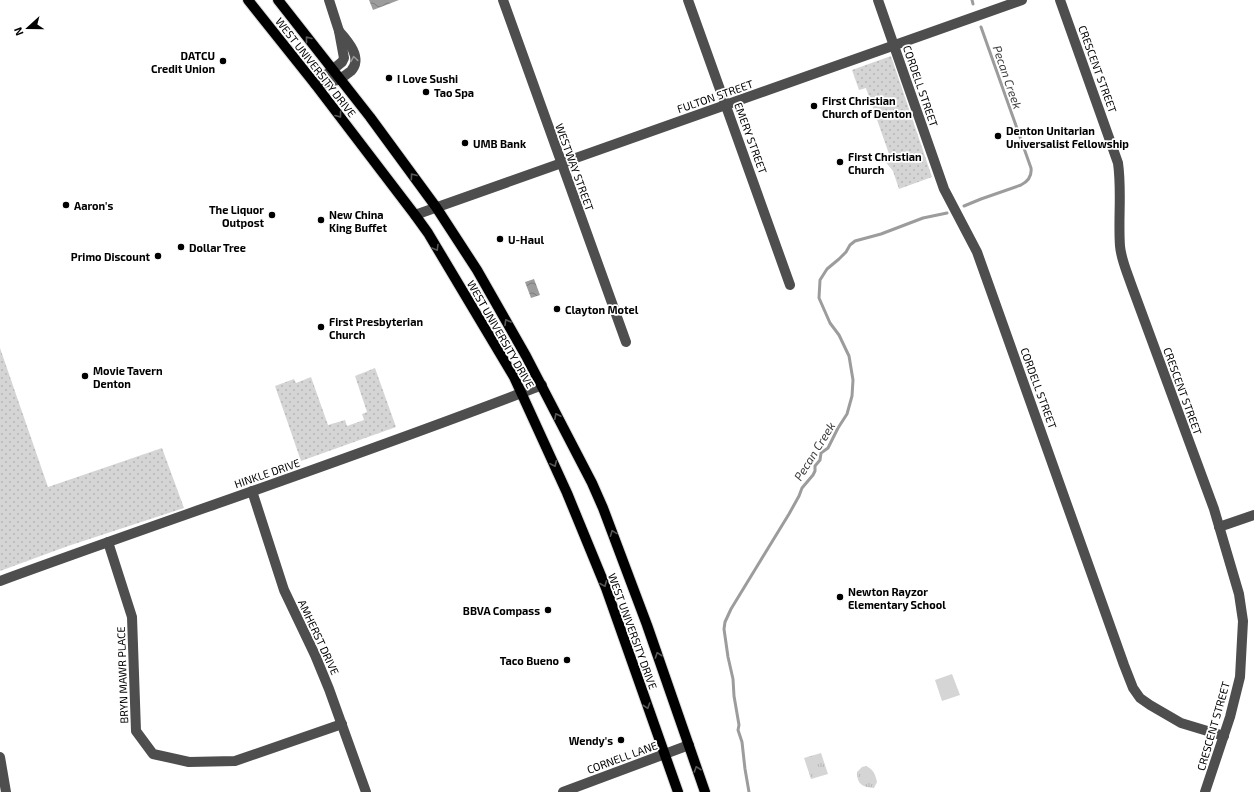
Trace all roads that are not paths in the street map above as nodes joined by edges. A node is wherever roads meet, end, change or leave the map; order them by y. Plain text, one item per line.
1 (248, 0) edge
2 (278, 0) edge
3 (329, 0) edge
4 (503, 0) edge
5 (688, 0) edge
6 (878, 0) edge
7 (1022, 0) edge
8 (1060, 0) edge
9 (339, 31) junction
10 (894, 45) junction
11 (332, 69) junction
12 (339, 80) junction
13 (315, 84) junction
14 (726, 105) junction
15 (561, 163) junction
16 (436, 207) junction
17 (415, 215) junction
18 (790, 285) dead end
19 (626, 342) dead end
20 (542, 386) junction
21 (521, 393) junction
22 (252, 491) junction
23 (1254, 515) edge
24 (1219, 527) junction
25 (108, 542) junction
26 (0, 581) edge
27 (342, 724) junction
28 (1224, 736) junction
29 (689, 745) junction
30 (664, 754) junction
31 (0, 757) edge
32 (6, 792) edge
33 (366, 792) edge
34 (562, 792) edge
35 (678, 792) edge
36 (705, 792) edge
37 (1205, 792) edge

1 - 13 main road, WEST UNIVERSITY DRIVE
11 -> 2 main road, WEST UNIVERSITY DRIVE
3 - 9 street
4 - 15 street, WESTWAY STREET
5 - 14 street, EMERY STREET
6 - 10 street, CORDELL STREET
7 - 10 street, FULTON STREET
8 - 24 street, CRESCENT STREET
9 - 11 street
12 -> 9 street
10 - 14 street, FULTON STREET
10 - 28 street, CORDELL STREET
11 - 12 main road, WEST UNIVERSITY DRIVE
11 - 13 street
12 - 13 street
16 -> 12 main road, WEST UNIVERSITY DRIVE
13 -> 17 main road, WEST UNIVERSITY DRIVE
14 - 15 street, FULTON STREET
14 - 18 street, EMERY STREET
15 - 16 street, FULTON STREET
15 - 19 street, WESTWAY STREET
16 - 17 street, FULTON STREET
20 -> 16 main road, WEST UNIVERSITY DRIVE
17 -> 21 main road, WEST UNIVERSITY DRIVE
20 - 21 street, HINKLE DRIVE
29 -> 20 main road, WEST UNIVERSITY DRIVE
21 - 22 street, HINKLE DRIVE
21 -> 30 main road, WEST UNIVERSITY DRIVE
22 - 25 street, HINKLE DRIVE
22 - 27 street, AMHERST DRIVE
23 - 24 street
24 - 28 street, CRESCENT STREET
25 - 26 street, HINKLE DRIVE
25 - 27 street, BRYN MAWR PLACE
27 - 33 street, AMHERST DRIVE
28 - 37 street, CRESCENT STREET
29 - 30 street, CORNELL LANE
36 -> 29 main road, WEST UNIVERSITY DRIVE
30 - 34 street, CORNELL LANE
30 - 35 main road, WEST UNIVERSITY DRIVE
31 - 32 street

